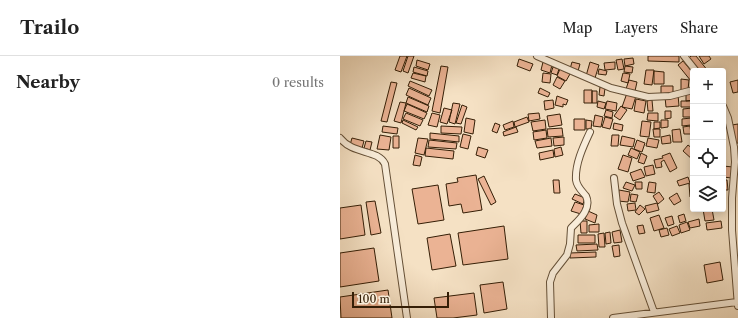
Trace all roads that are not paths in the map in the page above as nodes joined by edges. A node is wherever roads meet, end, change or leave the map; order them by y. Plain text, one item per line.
1 (537, 56) edge
2 (684, 56) edge
3 (694, 68) edge
4 (690, 91) edge
5 (726, 113) edge
6 (590, 132) dead end
7 (340, 138) edge
8 (614, 178) dead end
9 (735, 198) edge
10 (738, 304) edge
11 (667, 310) junction
12 (654, 312) junction
13 (407, 318) edge
14 (551, 318) edge
15 (613, 318) edge
16 (668, 318) edge

1 - 4 street
2 - 3 street
5 - 9 street
6 - 14 street
7 - 13 street
8 - 12 street
9 - 10 street
10 - 11 street
11 - 12 street
11 - 16 street
12 - 15 street

